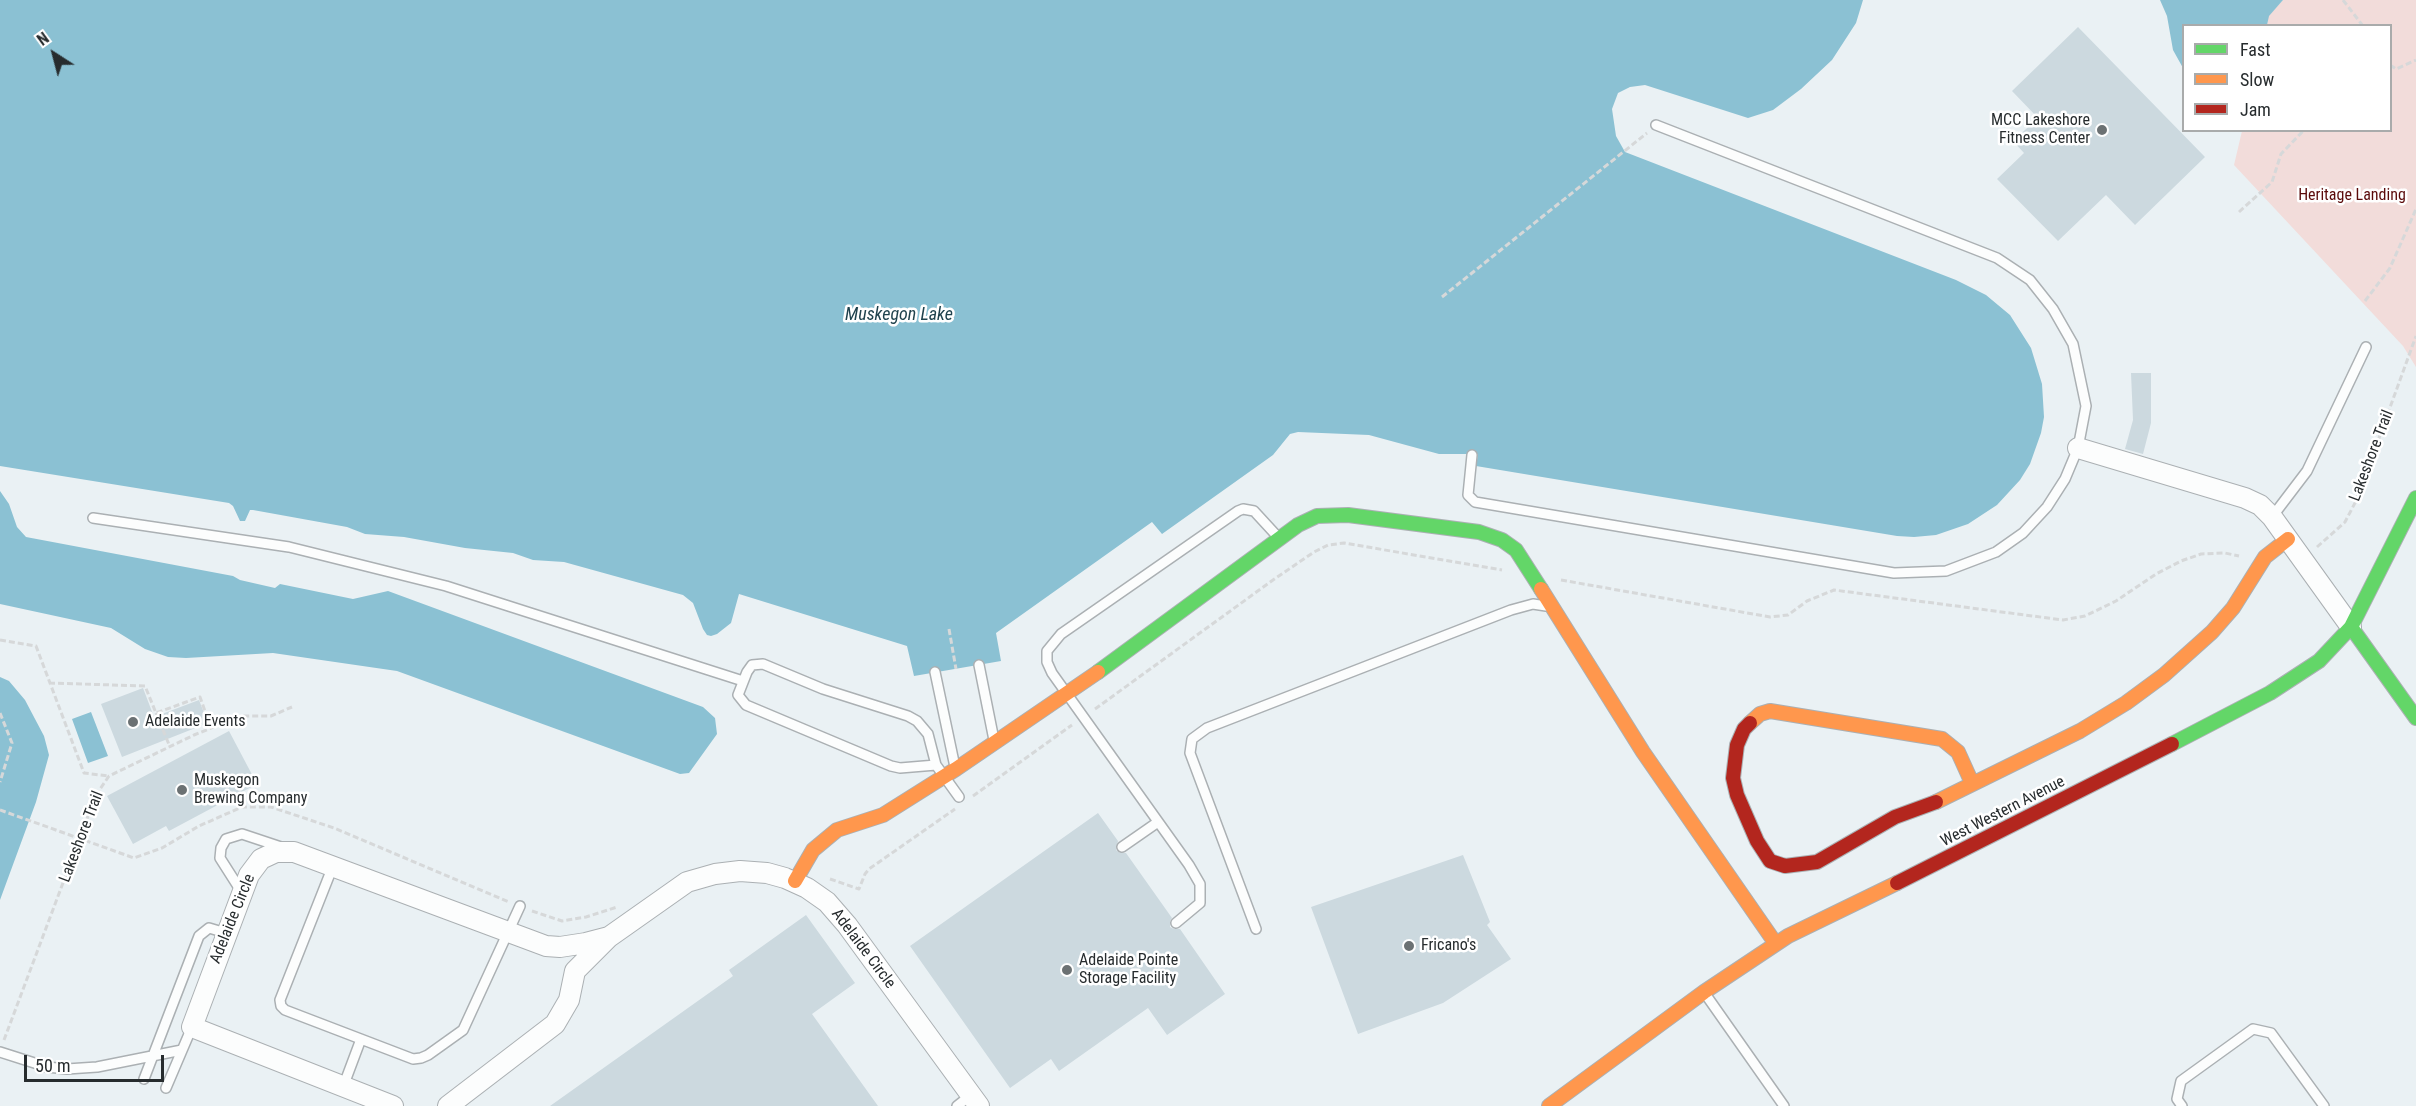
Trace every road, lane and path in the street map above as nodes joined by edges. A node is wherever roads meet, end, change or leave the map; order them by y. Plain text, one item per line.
1 (2343, 0) edge
2 (2361, 24) edge
3 (2416, 60) edge
4 (2392, 66) edge
5 (1656, 125) joint
6 (2302, 132) edge
7 (2416, 208) edge
8 (2239, 212) dead end
9 (1442, 297) dead end
10 (2365, 301) dead end
11 (2416, 336) edge
12 (2366, 347) dead end
13 (2078, 448) junction
14 (1472, 454) dead end
15 (2416, 498) edge
16 (93, 518) dead end
17 (2272, 518) junction
18 (1280, 539) junction
19 (2288, 539) junction
20 (2302, 558) junction
21 (1553, 610) junction
22 (2351, 627) junction
23 (949, 630) dead end
24 (0, 640) edge
25 (979, 665) dead end
26 (956, 669) dead end
27 (935, 672) dead end
28 (743, 681) junction
29 (49, 683) junction
30 (1067, 695) junction
31 (292, 707) dead end
32 (0, 713) edge
33 (156, 713) junction
34 (2416, 718) edge
35 (212, 728) junction
36 (995, 742) junction
37 (170, 747) junction
38 (945, 770) junction
39 (109, 776) junction
40 (0, 782) edge
41 (1972, 783) junction
42 (959, 797) dead end
43 (0, 810) edge
44 (1158, 822) junction
45 (334, 828) dead end
46 (81, 838) junction
47 (1122, 847) dead end
48 (294, 852) junction
49 (333, 866) junction
50 (795, 881) junction
51 (243, 893) junction
52 (520, 906) dead end
53 (1176, 923) dead end
54 (1256, 929) dead end
55 (226, 933) junction
56 (508, 933) junction
57 (609, 937) junction
58 (1776, 944) junction
59 (543, 945) junction
60 (571, 989) junction
61 (1704, 992) junction
62 (192, 1028) junction
63 (361, 1039) junction
64 (1, 1048) edge
65 (182, 1050) junction
66 (153, 1054) junction
67 (144, 1079) dead end
68 (343, 1087) junction
69 (166, 1088) dead end
70 (969, 1102) edge
71 (393, 1106) edge
72 (448, 1106) edge
73 (1549, 1106) edge
74 (1784, 1106) edge
75 (2182, 1106) edge
76 (2324, 1106) edge

1 - 2 path
3 - 4 path
5 - 9 path
5 - 13 lane
6 - 8 path
7 - 10 path
11 - 20 path, Lakeshore Trail
12 - 17 lane
13 - 14 lane
13 - 17 street
15 - 22 street, West Western Avenue
16 - 28 lane
17 - 19 street
18 - 21 street
18 - 30 street
18 - 30 lane
19 - 20 street
19 - 41 street
20 - 22 street
21 - 54 lane
21 - 58 street
22 - 34 street
22 - 58 street, West Western Avenue
23 - 26 path
24 - 29 path
25 - 36 lane
27 - 38 lane
28 - 38 lane
28 - 38 lane
29 - 33 path
29 - 39 path
30 - 36 street
30 - 44 lane
31 - 35 path, Lakeshore Trail
32 - 40 path
33 - 35 path
33 - 37 path
35 - 37 path, Lakeshore Trail
36 - 38 street
37 - 39 path, Lakeshore Trail
38 - 42 lane
38 - 50 street
39 - 46 path, Lakeshore Trail
41 - 41 street
43 - 46 path
44 - 47 lane
44 - 53 lane
45 - 46 path
46 - 64 path, Lakeshore Trail
48 - 49 street, Adelaide Circle
48 - 51 street, Adelaide Circle
48 - 51 lane
49 - 56 street, Adelaide Circle
49 - 63 lane
50 - 57 street, Adelaide Circle
50 - 70 street, Adelaide Circle
51 - 55 street, Adelaide Circle
52 - 56 lane
55 - 62 street, Adelaide Circle
55 - 66 lane
56 - 59 street, Adelaide Circle
56 - 63 lane
57 - 59 street, Adelaide Circle
57 - 60 street, Adelaide Circle
58 - 61 street, West Western Avenue
59 - 60 street, Adelaide Circle
60 - 72 street, Adelaide Circle
61 - 73 street, West Western Avenue
61 - 74 lane
62 - 65 lane
62 - 68 street
63 - 68 lane
64 - 66 lane
65 - 66 lane
65 - 69 lane
66 - 67 lane
68 - 71 street
75 - 76 lane

